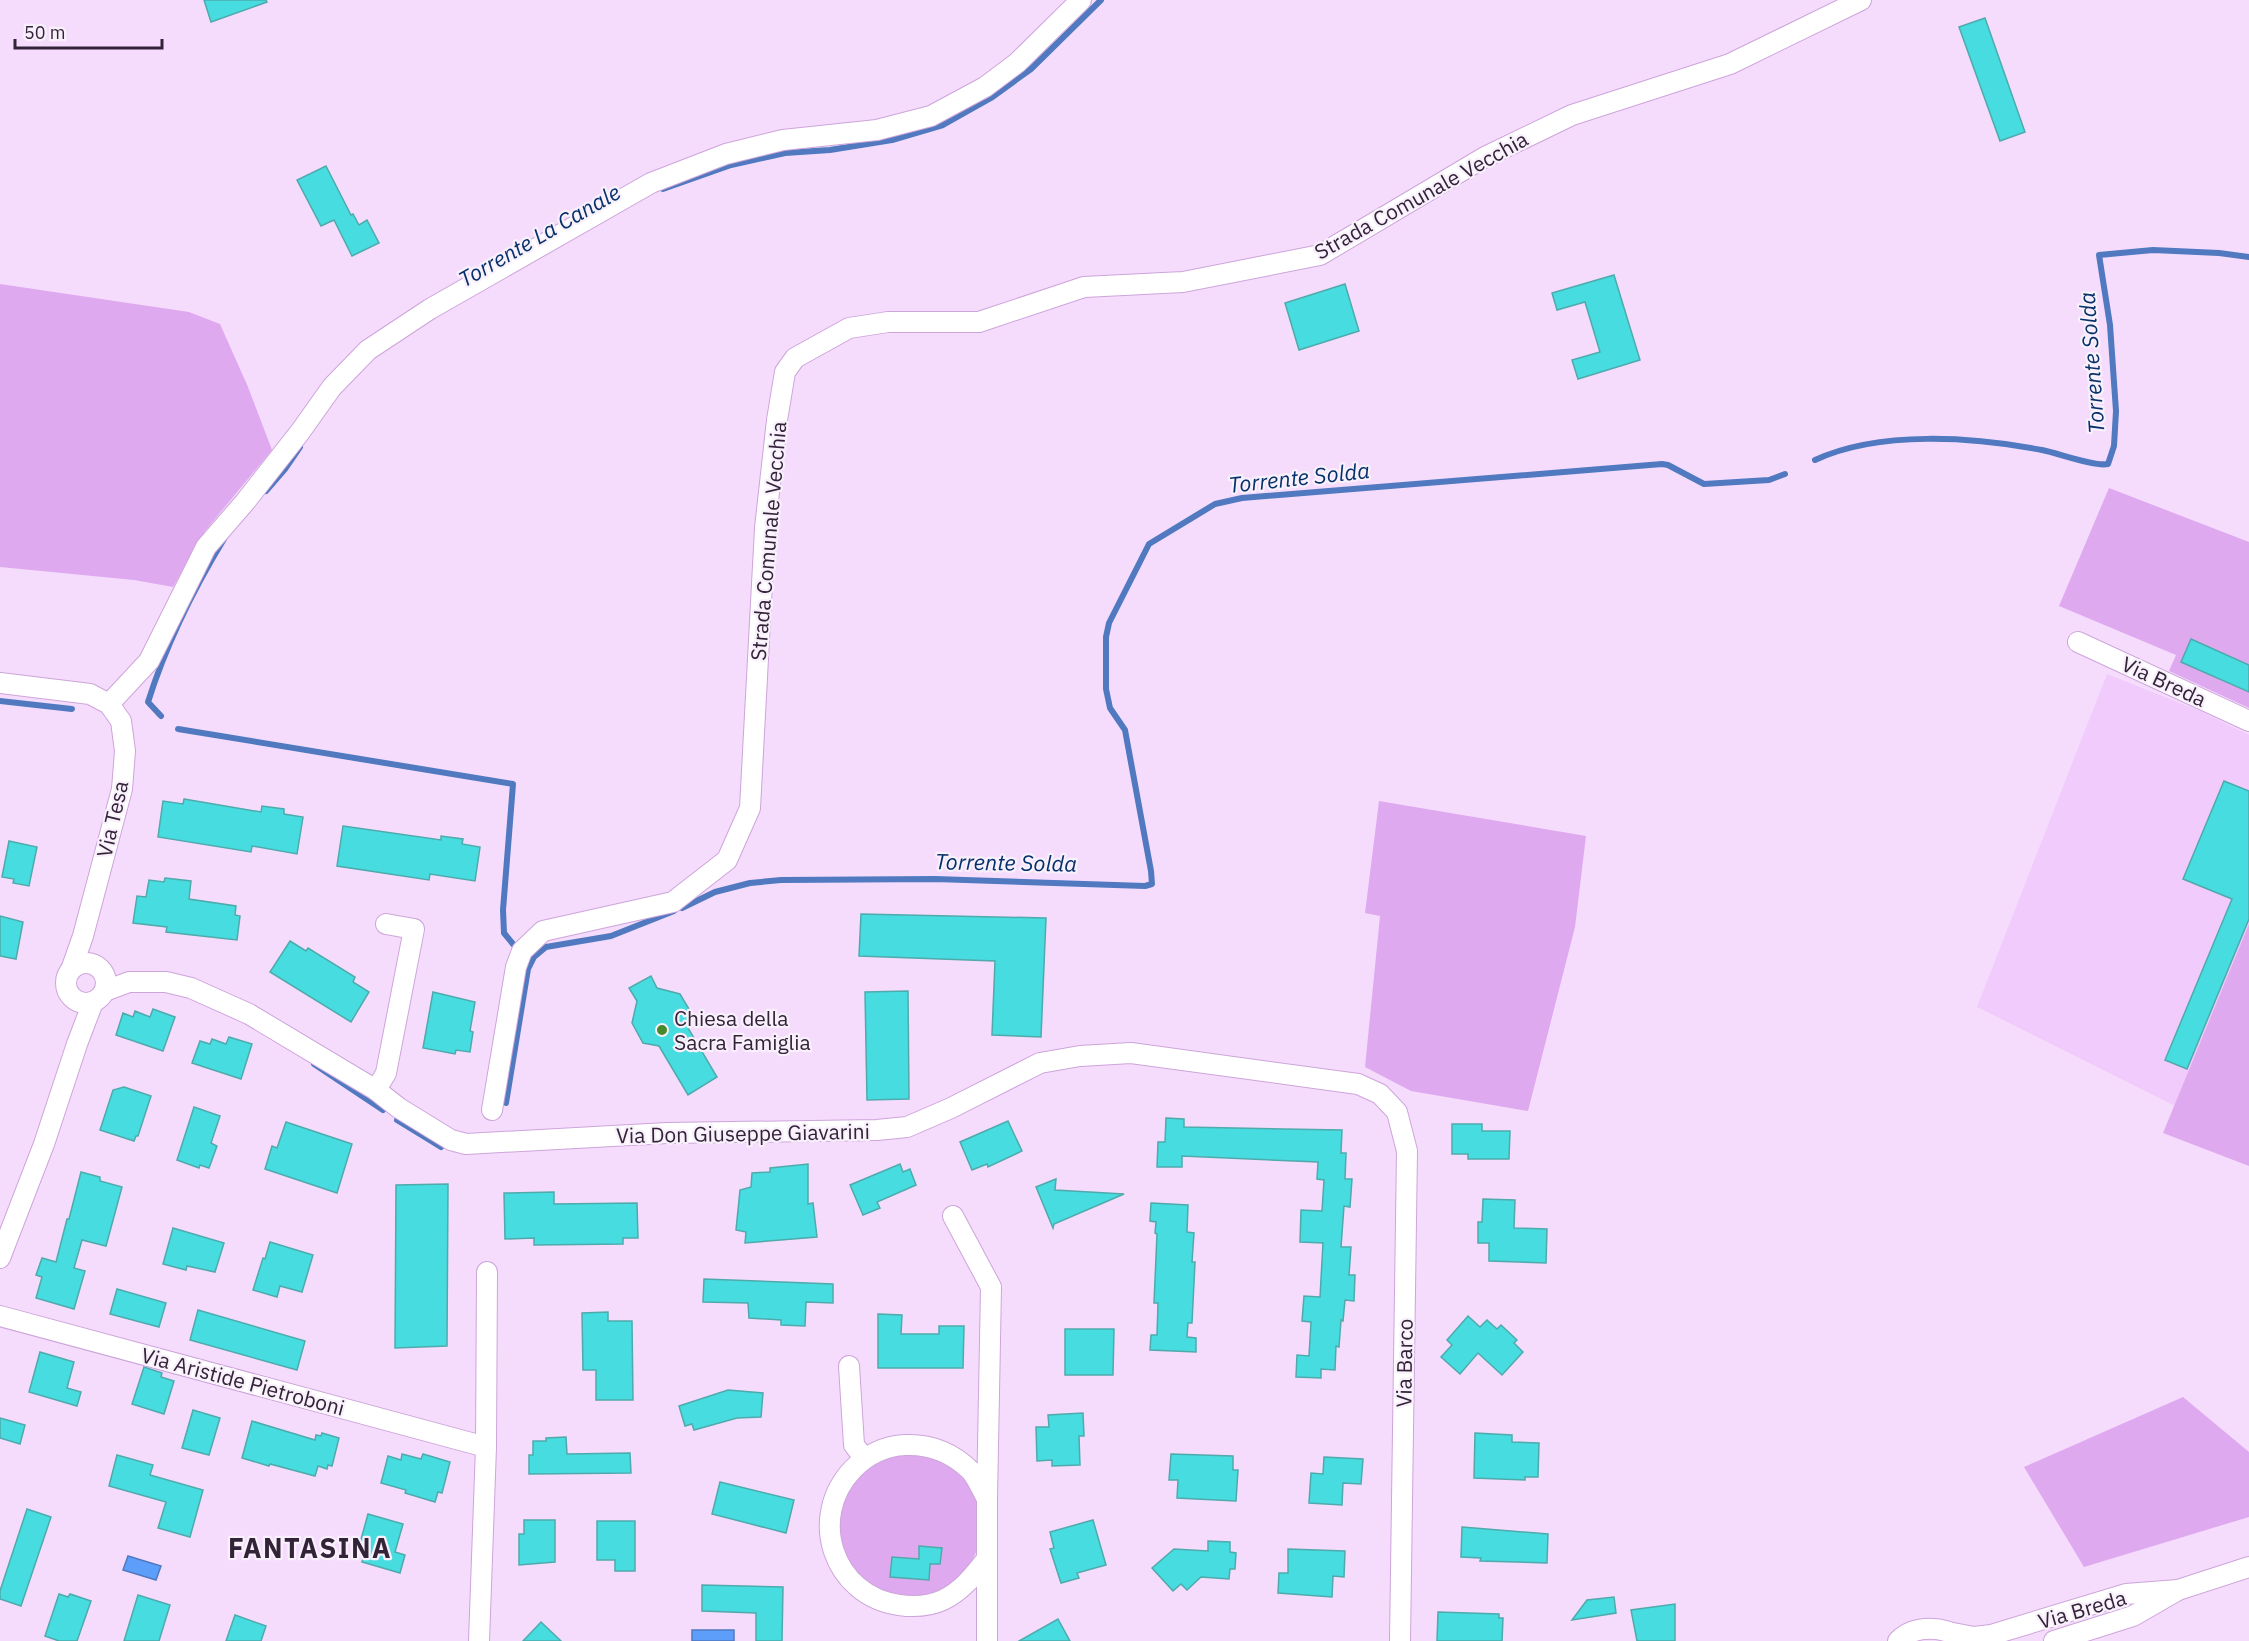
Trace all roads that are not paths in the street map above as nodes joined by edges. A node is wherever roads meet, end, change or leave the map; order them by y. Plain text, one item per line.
1 (1081, 0) edge
2 (1862, 0) edge
3 (2078, 642) dead end
4 (0, 683) edge
5 (109, 704) junction
6 (2249, 721) edge
7 (386, 924) dead end
8 (83, 936) junction
9 (97, 966) junction
10 (71, 970) junction
11 (129, 982) junction
12 (91, 998) junction
13 (376, 1090) junction
14 (1380, 1094) joint
15 (492, 1110) dead end
16 (952, 1216) dead end
17 (0, 1258) edge
18 (487, 1272) dead end
19 (0, 1316) edge
20 (849, 1366) dead end
21 (486, 1447) junction
22 (864, 1458) junction
23 (987, 1499) junction
24 (986, 1560) junction
25 (2249, 1567) edge
26 (2178, 1590) junction
27 (1958, 1637) edge
28 (478, 1641) edge
29 (987, 1641) edge
30 (1400, 1641) edge
31 (1898, 1641) edge
32 (2054, 1641) edge

1 - 5 street
2 - 15 street, Strada Comunale Vecchia
3 - 6 street, Via Breda
4 - 5 street
5 - 8 street, Via Tesa
7 - 13 street
8 - 9 street
8 - 10 street, Via Tesa
9 - 10 street
9 - 11 street, Via Don Giuseppe Giavarini
9 - 12 street
10 - 12 street
11 - 12 street, Via Don Giuseppe Giavarini
11 - 13 street, Via Don Giuseppe Giavarini
12 - 17 street
13 - 14 street, Via Don Giuseppe Giavarini
14 - 30 street, Via Barco
16 - 23 street
18 - 21 street
19 - 21 street, Via Aristide Pietroboni
20 - 22 street
21 - 28 street
22 - 23 street
22 - 24 street
23 - 24 street
24 - 29 street
25 - 26 street, Via Breda
26 - 27 street, Via Breda
26 - 32 street, Via Breda
27 - 31 street, Via Breda

